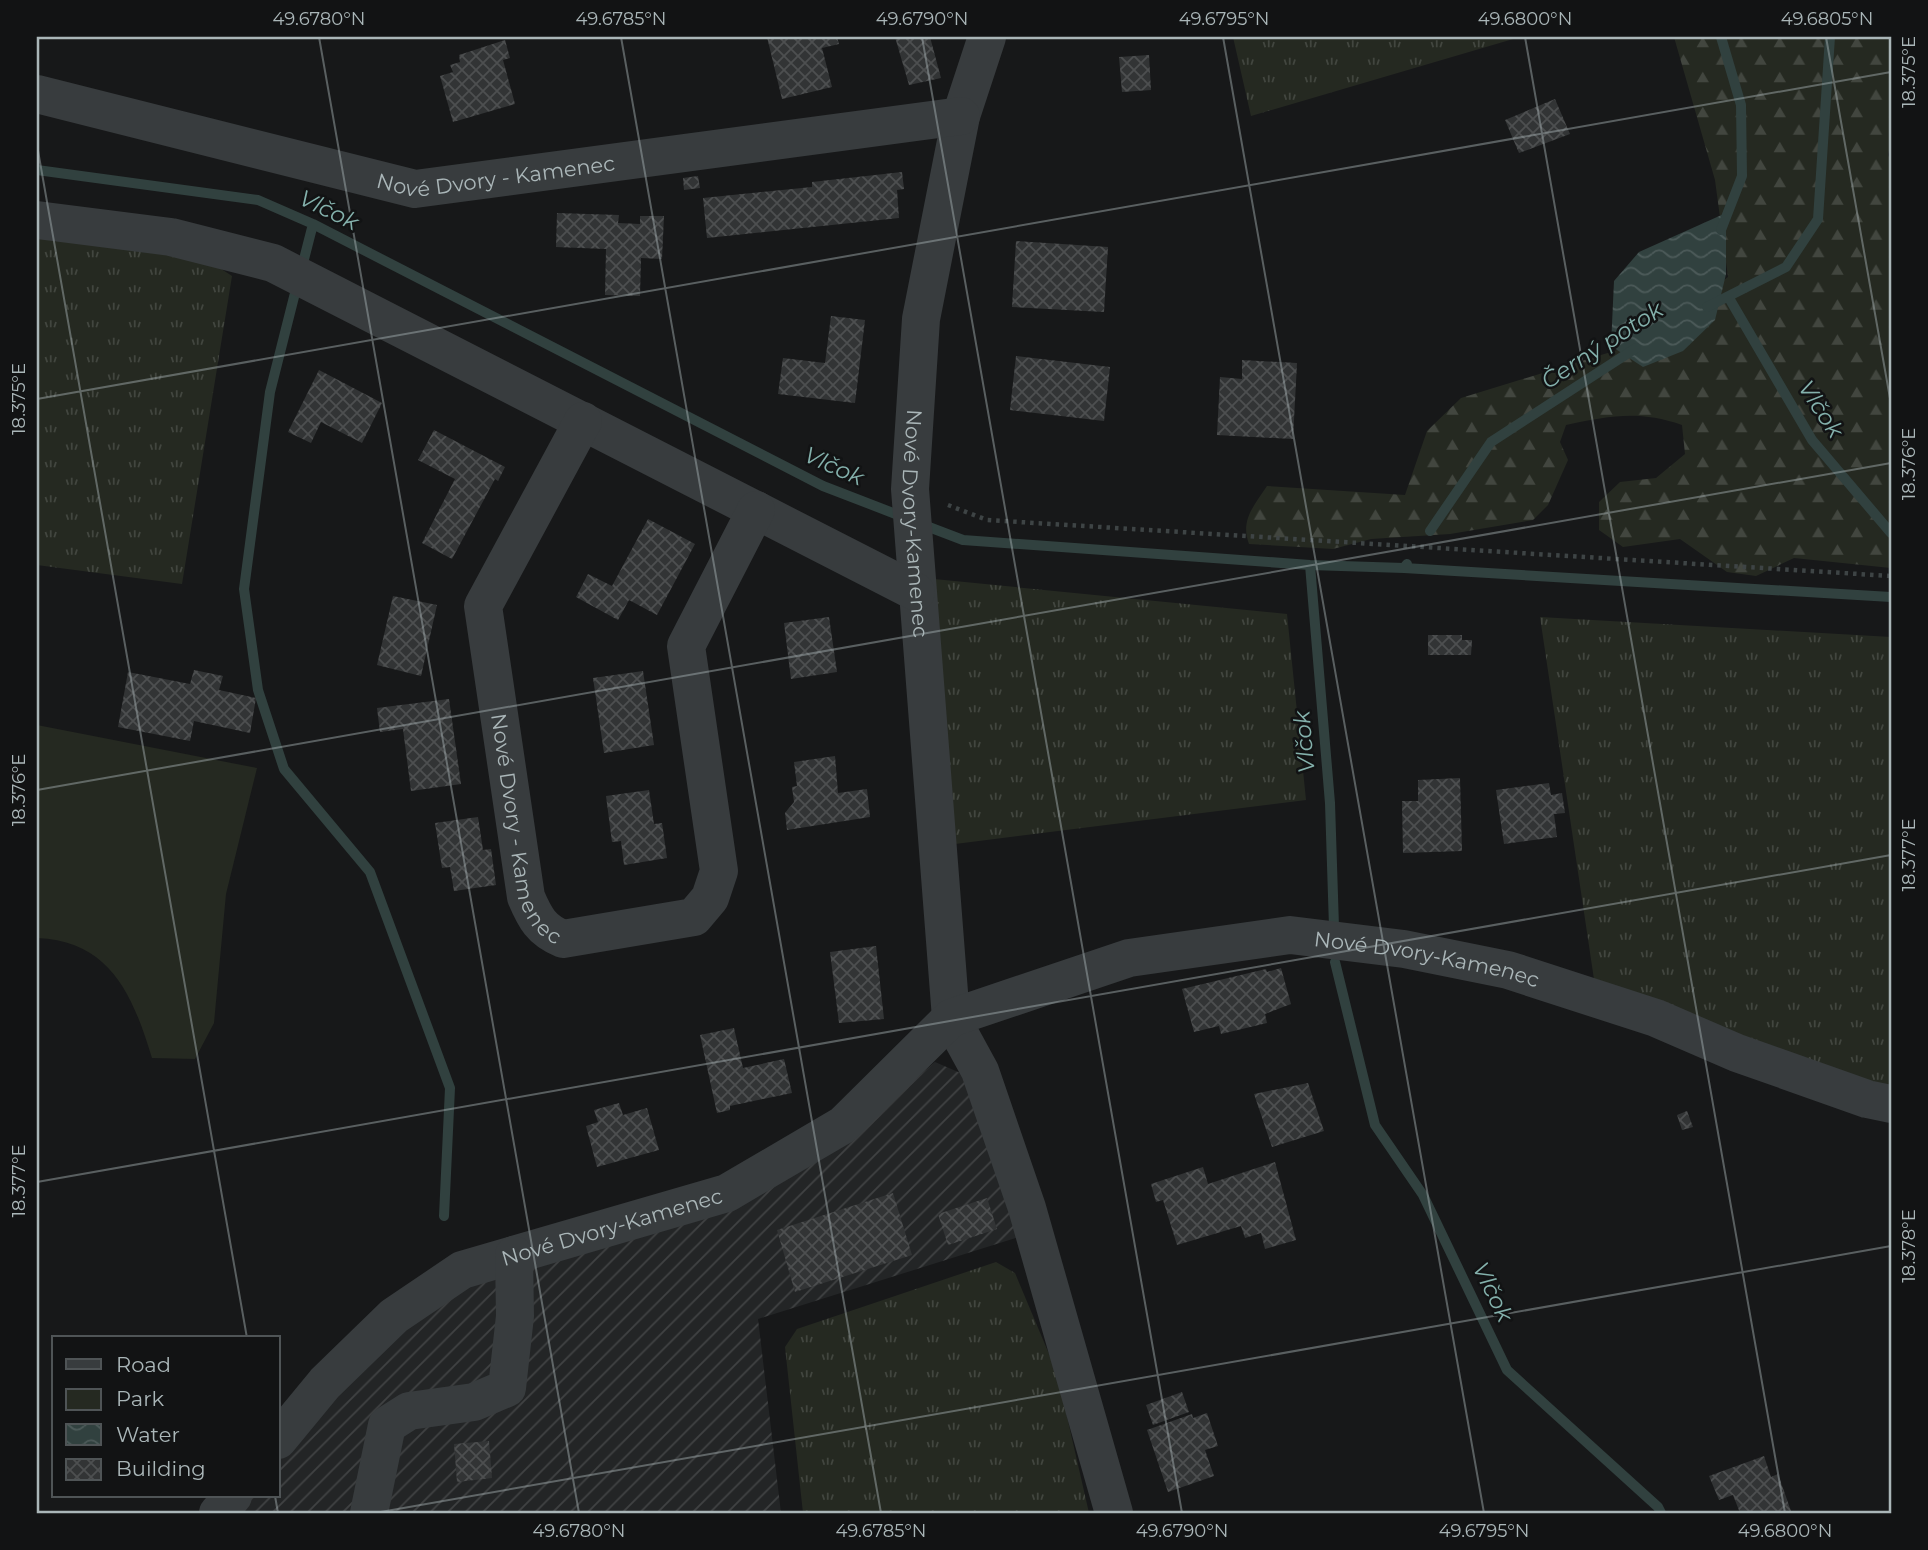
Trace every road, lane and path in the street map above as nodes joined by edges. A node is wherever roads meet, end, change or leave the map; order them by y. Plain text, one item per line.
1 (987, 37) edge
2 (37, 94) edge
3 (961, 116) junction
4 (37, 220) edge
5 (583, 421) junction
6 (910, 489) junction
7 (756, 510) junction
8 (1891, 576) edge
9 (916, 584) junction
10 (951, 1018) junction
11 (1891, 1104) edge
12 (514, 1255) junction
13 (280, 1438) edge
14 (231, 1498) edge
15 (218, 1513) edge
16 (369, 1513) edge
17 (1114, 1513) edge

1 - 3 street, Nové Dvory-Kamenec
2 - 3 street, Nové Dvory - Kamenec
3 - 6 street, Nové Dvory-Kamenec
4 - 5 street
5 - 7 street
5 - 7 street, Nové Dvory - Kamenec
6 - 8 path
6 - 9 street, Nové Dvory-Kamenec
7 - 9 street
9 - 10 street, Nové Dvory-Kamenec
10 - 11 street, Nové Dvory-Kamenec
10 - 12 street, Nové Dvory-Kamenec
10 - 17 street, Nové Dvory-Kamenec
12 - 13 street, Nové Dvory-Kamenec
12 - 16 street
14 - 15 street

